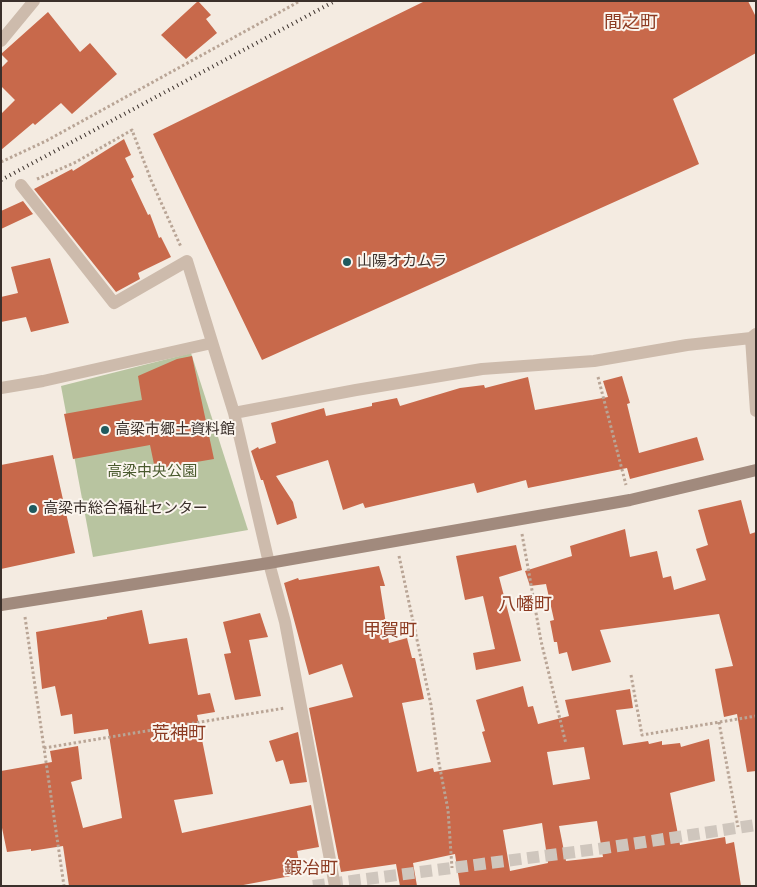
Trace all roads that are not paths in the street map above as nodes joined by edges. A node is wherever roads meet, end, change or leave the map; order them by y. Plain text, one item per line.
1 (34, 1) edge
2 (1, 41) edge
3 (21, 185) road end
4 (754, 336) edge
5 (212, 343) junction
6 (1, 388) edge
7 (756, 411) edge
8 (234, 413) junction
9 (756, 470) edge
10 (269, 563) junction
11 (1, 606) edge
12 (335, 886) edge

1 - 2 street
3 - 5 street
4 - 7 street
4 - 8 street
5 - 6 street
5 - 8 street
8 - 10 street
9 - 10 street
10 - 11 street
10 - 12 street

